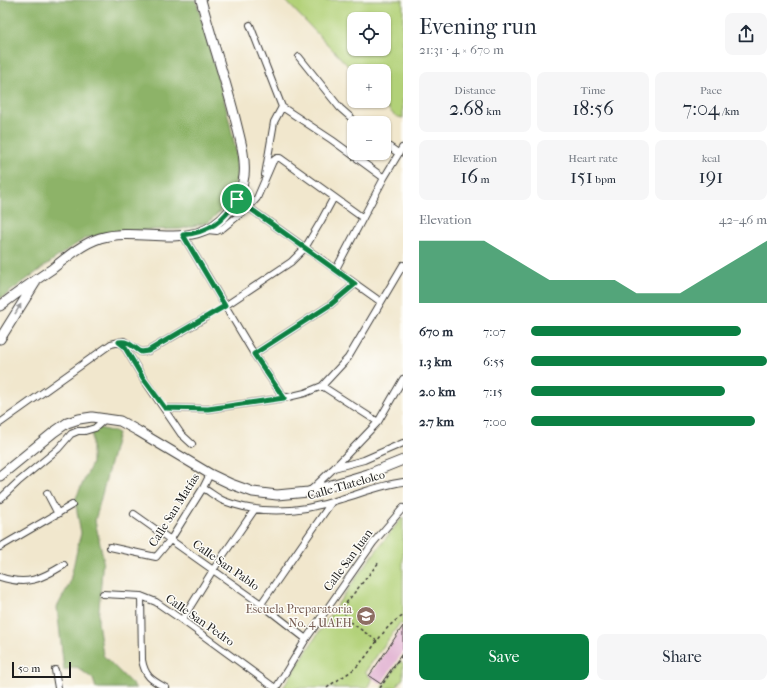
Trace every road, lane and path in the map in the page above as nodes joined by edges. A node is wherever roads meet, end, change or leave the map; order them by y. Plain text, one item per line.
1 (201, 0) edge
2 (250, 25) dead end
3 (299, 57) dead end
4 (282, 107) junction
5 (349, 116) edge
6 (391, 146) edge
7 (401, 150) edge
8 (384, 178) junction
9 (264, 182) junction
10 (334, 197) junction
11 (237, 199) junction
12 (249, 208) junction
13 (363, 218) junction
14 (206, 230) junction
15 (183, 235) junction
16 (305, 248) junction
17 (403, 265) edge
18 (336, 269) junction
19 (38, 279) junction
20 (355, 284) junction
21 (381, 302) junction
22 (0, 306) edge
23 (225, 306) junction
24 (205, 318) joint
25 (0, 339) edge
26 (119, 342) junction
27 (254, 354) junction
28 (403, 379) edge
29 (322, 386) junction
30 (284, 398) junction
31 (165, 408) junction
32 (106, 418) junction
33 (378, 422) junction
34 (0, 423) edge
35 (403, 443) edge
36 (192, 444) dead end
37 (403, 460) edge
38 (334, 468) junction
39 (210, 474) junction
40 (0, 476) edge
41 (403, 482) edge
42 (203, 488) junction
43 (308, 492) junction
44 (47, 493) dead end
45 (0, 499) edge
46 (331, 502) junction
47 (72, 505) dead end
48 (255, 508) junction
49 (403, 508) edge
50 (58, 514) junction
51 (134, 514) dead end
52 (170, 539) junction
53 (0, 547) edge
54 (110, 547) dead end
55 (380, 561) dead end
56 (64, 565) dead end
57 (213, 570) junction
58 (0, 577) edge
59 (103, 594) dead end
60 (141, 596) junction
61 (261, 604) junction
62 (403, 616) edge
63 (182, 620) junction
64 (306, 639) junction
65 (377, 641) junction
66 (403, 654) edge
67 (400, 659) junction
68 (403, 661) edge
69 (55, 670) dead end
70 (58, 688) edge
71 (166, 688) edge
72 (276, 688) edge
73 (327, 688) edge
74 (380, 688) edge

1 - 11 main road
2 - 4 street
3 - 5 street
4 - 8 street
4 - 9 street
6 - 7 street
7 - 8 street
8 - 13 street
9 - 10 street
9 - 12 street
10 - 13 street
10 - 16 street
11 - 12 street
11 - 14 main road
12 - 14 street
12 - 16 street
13 - 18 street
14 - 15 main road
15 - 19 main road
15 - 23 street
16 - 18 street
16 - 23 street
17 - 21 street
18 - 20 street
19 - 22 main road
25 -> 19 main road
20 - 21 street
20 - 27 street
21 - 29 street
23 - 24 street
23 - 27 street
24 - 26 street
26 - 31 street
26 - 34 street
27 - 30 street
28 - 33 street
29 - 30 street
29 - 33 street
30 - 31 street
31 - 36 street
32 - 39 main road
32 - 40 main road
32 - 45 street
33 - 38 street
35 - 38 street
37 - 43 main road
38 - 43 street
39 - 42 street, Calle San Matías
39 - 43 main road
41 - 46 street, Calle Tlatelolco
42 - 48 street, Calle Tlatelolco
42 - 52 street, Calle San Matías
44 - 50 street
46 - 48 street, Calle Tlatelolco
46 - 61 street
47 - 50 street
48 - 57 street
49 - 64 street, Calle San Juan
50 - 53 street
51 - 52 street, Calle San Pablo
52 - 54 street, Calle San Matías
52 - 57 street, Calle San Pablo
55 - 65 path
56 - 58 street
57 - 61 street, Calle San Pablo
57 - 63 street
59 - 60 street, Calle San Pedro
60 - 63 street, Calle San Pedro
60 - 71 street
61 - 64 street, Calle San Pablo
62 - 65 path
63 - 72 street, Calle San Pedro
64 - 72 street, Calle San Juan
65 - 73 path
66 - 67 path
67 - 68 path
67 - 74 path
69 - 70 street

